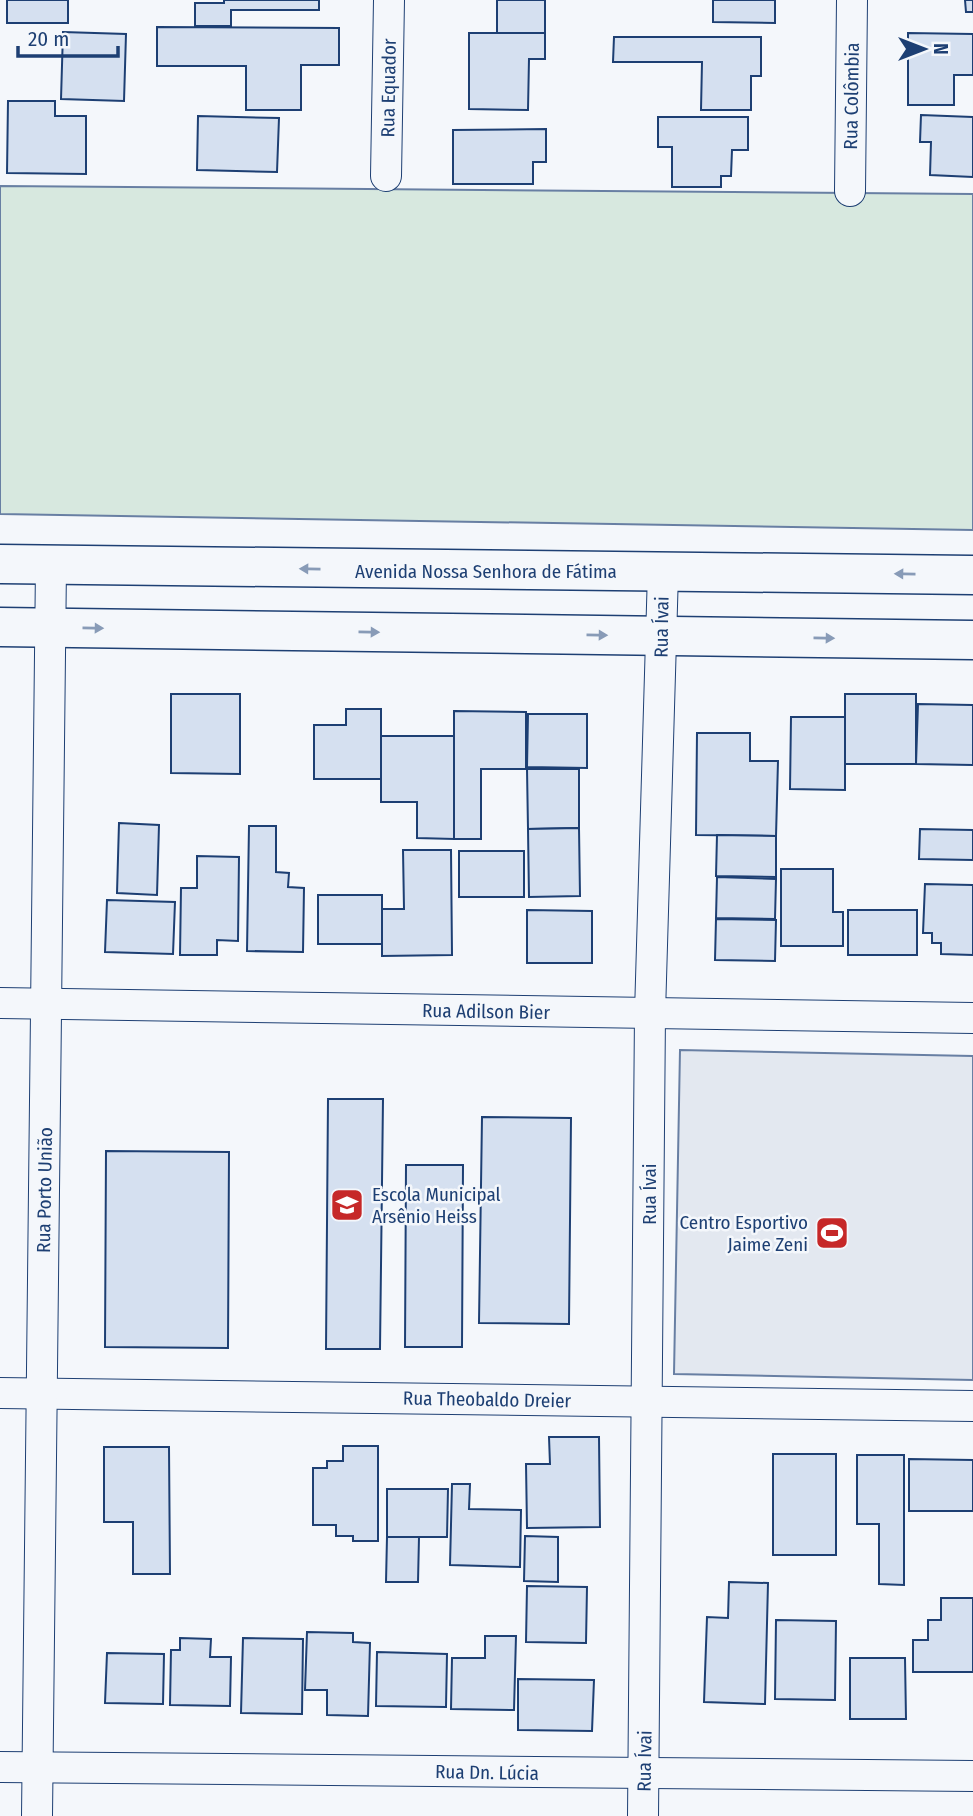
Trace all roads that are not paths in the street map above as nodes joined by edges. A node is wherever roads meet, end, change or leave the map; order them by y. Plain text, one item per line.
1 (389, 0) edge
2 (852, 0) edge
3 (386, 176) dead end
4 (850, 191) dead end
5 (0, 564) edge
6 (51, 565) junction
7 (663, 572) junction
8 (973, 575) edge
9 (0, 627) edge
10 (50, 628) junction
11 (662, 636) junction
12 (973, 640) edge
13 (0, 1003) edge
14 (46, 1003) junction
15 (650, 1013) junction
16 (973, 1018) edge
17 (0, 1392) edge
18 (42, 1393) junction
19 (648, 1401) junction
20 (973, 1406) edge
21 (0, 1767) edge
22 (37, 1768) junction
23 (644, 1773) junction
24 (973, 1776) edge
25 (37, 1816) edge
26 (643, 1816) edge

1 - 3 street, Rua Equador
2 - 4 street, Rua Colômbia
5 - 6 street, Avenida Nossa Senhora de Fátima
7 -> 6 street, Avenida Nossa Senhora de Fátima
6 - 10 street, Rua Porto União
8 -> 7 street, Avenida Nossa Senhora de Fátima
7 - 11 street, Rua Ívai
9 - 10 street
10 -> 11 street
10 - 14 street, Rua Porto União
11 -> 12 street
11 - 15 street, Rua Ívai
13 - 14 street, Rua Adilson Bier
14 - 15 street, Rua Adilson Bier
14 - 18 street, Rua Porto União
15 - 16 street, Rua Adilson Bier
15 - 19 street, Rua Ívai
17 - 18 street, Rua Theobaldo Dreier
18 - 19 street, Rua Theobaldo Dreier
18 - 22 street, Rua Porto União
19 - 20 street, Rua Theobaldo Dreier
19 - 23 street, Rua Ívai
21 - 22 street, Rua Dn. Lúcia
22 - 23 street, Rua Dn. Lúcia
22 - 25 street, Rua Porto União
23 - 24 street, Rua Dn. Lúcia
23 - 26 street, Rua Ívai

